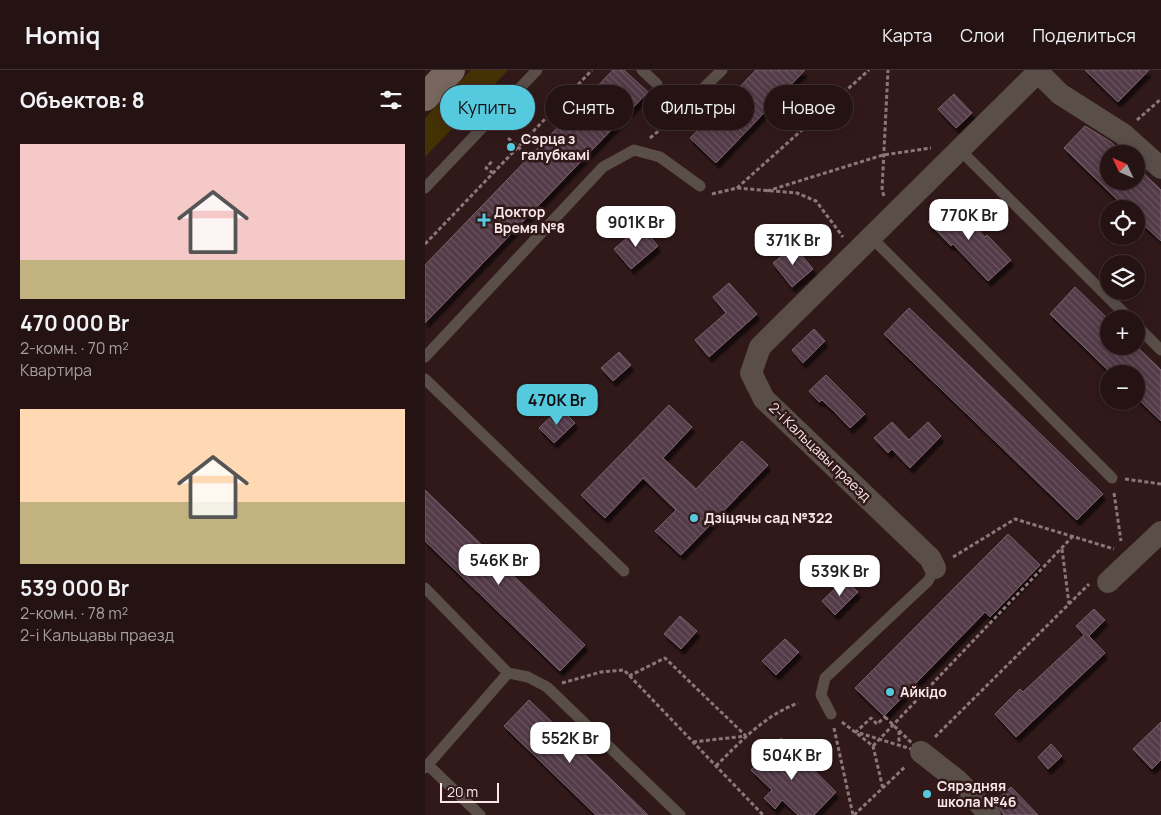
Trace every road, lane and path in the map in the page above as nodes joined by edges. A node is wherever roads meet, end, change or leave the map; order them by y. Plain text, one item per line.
1 (451, 70) edge
2 (537, 70) edge
3 (592, 70) edge
4 (642, 70) edge
5 (722, 70) edge
6 (869, 70) edge
7 (888, 70) edge
8 (1037, 71) edge
9 (657, 84) joint
10 (707, 85) edge
11 (425, 97) edge
12 (1161, 99) edge
13 (1141, 115) dead end
14 (657, 134) dead end
15 (508, 138) dead end
16 (518, 147) junction
17 (960, 150) junction
18 (883, 155) junction
19 (529, 158) dead end
20 (493, 160) dead end
21 (1161, 168) edge
22 (493, 174) junction
23 (700, 186) joint
24 (425, 188) edge
25 (737, 188) junction
26 (767, 191) junction
27 (891, 218) junction
28 (871, 237) junction
29 (425, 244) edge
30 (855, 254) junction
31 (1121, 310) edge
32 (1145, 334) edge
33 (1161, 350) edge
34 (425, 357) edge
35 (425, 379) edge
36 (1112, 478) junction
37 (1161, 484) edge
38 (1161, 532) edge
39 (1073, 536) junction
40 (1121, 542) dead end
41 (1062, 548) junction
42 (1123, 551) dead end
43 (935, 568) junction
44 (624, 571) dead end
45 (1102, 580) joint
46 (425, 588) edge
47 (1069, 604) junction
48 (508, 673) junction
49 (629, 676) junction
50 (547, 687) junction
51 (798, 703) dead end
52 (831, 714) junction
53 (893, 725) junction
54 (899, 730) junction
55 (856, 732) junction
56 (746, 736) junction
57 (879, 739) junction
58 (693, 742) junction
59 (873, 746) junction
60 (899, 746) junction
61 (920, 753) junction
62 (716, 766) junction
63 (427, 767) edge
64 (883, 789) junction
65 (480, 815) edge
66 (680, 815) edge
67 (763, 815) edge
68 (853, 815) edge
69 (990, 815) edge

1 - 11 main road
2 - 24 lane
3 - 16 path
4 - 9 lane
5 - 10 lane
6 - 25 path
7 - 18 path
8 - 17 street, 2-і Кальцавы праезд
8 - 21 street
9 - 14 path
12 - 13 path
15 - 16 path
16 - 19 path
16 - 22 path
17 - 18 path
17 - 27 street, 2-і Кальцавы праезд
17 - 31 lane
18 - 26 path
18 - 27 path
20 - 22 path
22 - 29 path
23 - 25 path
23 - 34 lane
25 - 26 path
26 - 30 path
27 - 28 street, 2-і Кальцавы праезд
28 - 30 street, 2-і Кальцавы праезд
28 - 36 lane
30 - 43 street, 2-і Кальцавы праезд
32 - 33 lane
35 - 44 lane
36 - 37 path
36 - 40 path
38 - 45 street
39 - 41 path
39 - 42 path
39 - 43 path
41 - 47 path
41 - 53 path
43 - 52 lane
45 - 47 path
46 - 48 lane
47 - 61 path
48 - 50 lane
48 - 63 lane
49 - 50 path
49 - 56 path
49 - 58 path
50 - 66 lane
51 - 56 path
52 - 55 path
52 - 68 path
53 - 54 path
53 - 55 path
53 - 57 path
54 - 60 path
54 - 61 path
55 - 57 path
55 - 59 path
56 - 58 path
56 - 62 path
57 - 59 path
57 - 60 path
58 - 62 path
59 - 64 path
60 - 61 path
61 - 64 path
61 - 69 street
62 - 67 path
63 - 65 lane
64 - 68 path

